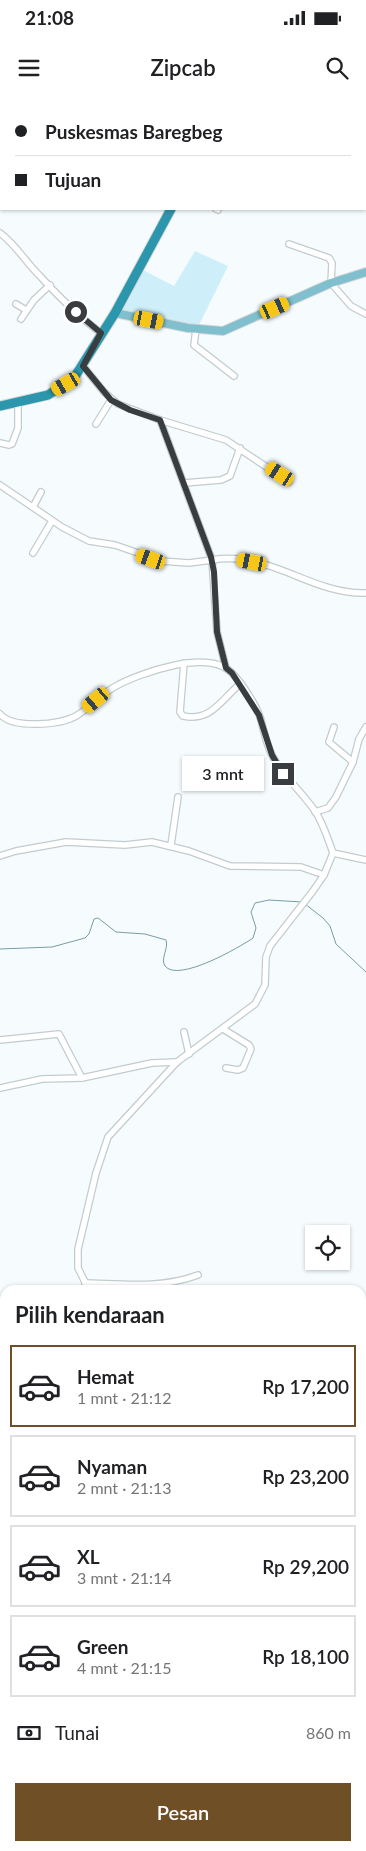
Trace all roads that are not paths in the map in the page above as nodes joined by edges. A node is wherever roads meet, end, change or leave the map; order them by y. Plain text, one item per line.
1 (170, 210) edge
2 (0, 233) edge
3 (289, 244) dead end
4 (366, 272) edge
5 (331, 283) junction
6 (50, 285) junction
7 (16, 304) dead end
8 (26, 310) junction
9 (114, 313) junction
10 (366, 314) edge
11 (21, 319) dead end
12 (196, 329) junction
13 (101, 333) junction
14 (83, 366) junction
15 (234, 376) dead end
16 (111, 400) junction
17 (18, 403) junction
18 (0, 406) edge
19 (160, 420) junction
20 (96, 424) dead end
21 (0, 443) edge
22 (240, 448) junction
23 (289, 482) dead end
24 (184, 484) junction
25 (0, 485) edge
26 (41, 492) dead end
27 (33, 507) junction
28 (52, 521) junction
29 (33, 553) dead end
30 (212, 560) junction
31 (366, 593) edge
32 (184, 664) junction
33 (226, 668) junction
34 (240, 684) junction
35 (0, 714) edge
36 (334, 727) dead end
37 (366, 727) edge
38 (353, 762) junction
39 (178, 797) dead end
40 (315, 812) junction
41 (171, 845) junction
42 (333, 853) junction
43 (0, 856) edge
44 (366, 860) edge
45 (324, 875) junction
46 (223, 1029) junction
47 (184, 1032) dead end
48 (0, 1040) edge
49 (189, 1054) junction
50 (177, 1062) junction
51 (226, 1068) dead end
52 (82, 1078) junction
53 (0, 1088) edge
54 (198, 1275) dead end
55 (85, 1283) joint
56 (113, 1285) edge
57 (158, 1285) edge

1 - 9 highway
2 - 6 street
3 - 5 street
4 - 5 main road
5 - 10 street
5 - 12 main road
6 - 8 street
6 - 13 street
7 - 8 street
8 - 11 street
9 - 12 main road
9 - 13 highway
12 - 15 street
13 - 14 highway
14 - 16 street
14 - 17 highway
16 - 19 street
16 - 20 street
17 - 18 highway
17 - 21 street
19 - 22 street
19 - 24 street
22 - 23 street
22 - 24 street
24 - 30 street
25 - 27 street
26 - 27 street
27 - 28 street
28 - 29 street
28 - 30 street
30 - 31 street
30 - 33 street
32 - 33 street
32 - 34 street
32 - 35 street
33 - 34 street
34 - 40 street
36 - 38 street
37 - 38 street
38 - 40 street
39 - 41 street
40 - 42 street
41 - 43 street
41 - 45 street
42 - 44 street
42 - 45 street
45 - 46 street
46 - 49 street
46 - 51 street
47 - 49 street
48 - 52 street
49 - 50 street
50 - 52 street
50 - 55 street
52 - 53 street
54 - 57 street
55 - 56 street

